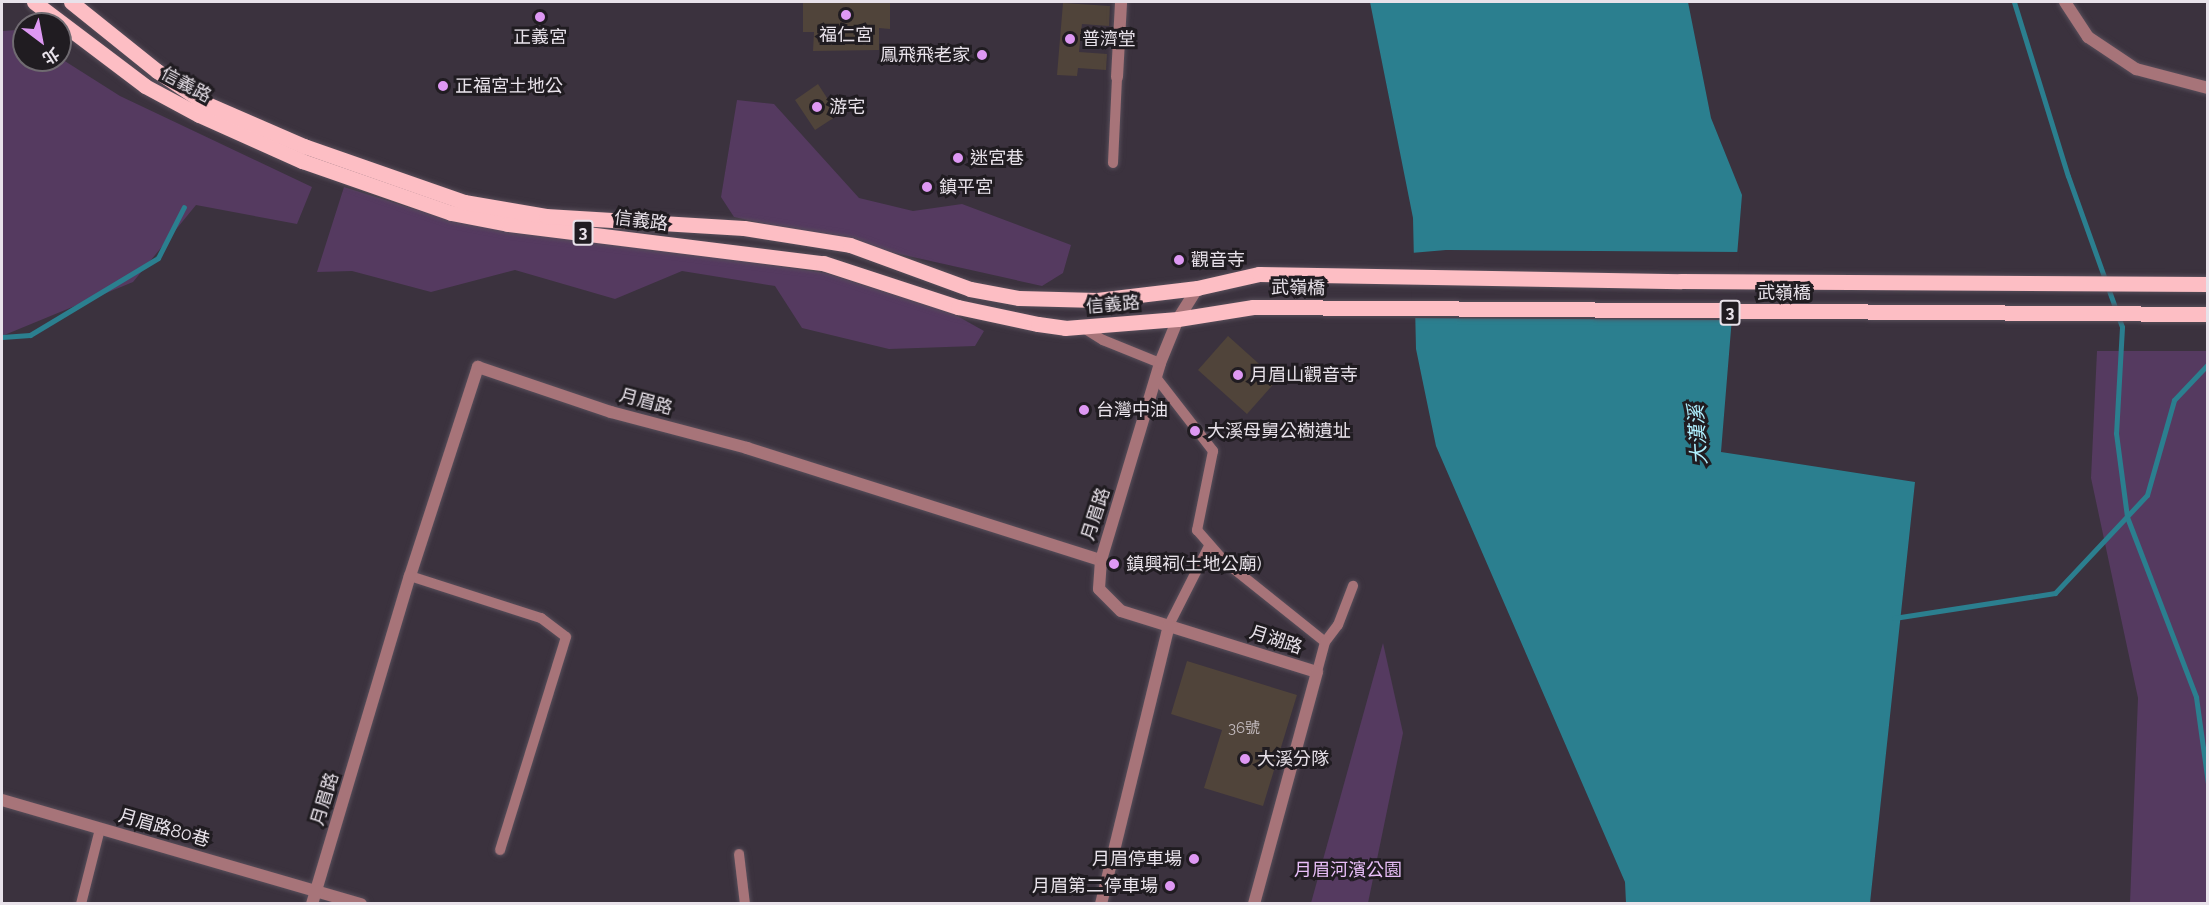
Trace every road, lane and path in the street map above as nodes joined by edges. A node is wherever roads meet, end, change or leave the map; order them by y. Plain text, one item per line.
1 (33, 2) edge
2 (71, 2) edge
3 (1121, 2) edge
4 (2065, 2) edge
5 (1117, 77) joint
6 (2208, 88) edge
7 (1113, 163) dead end
8 (1259, 274) joint
9 (2208, 284) edge
10 (1197, 288) junction
11 (1253, 307) joint
12 (2208, 314) edge
13 (1178, 319) junction
14 (1082, 327) junction
15 (1160, 363) junction
16 (1158, 380) junction
17 (1209, 546) junction
18 (1101, 560) junction
19 (410, 576) junction
20 (1353, 586) dead end
21 (1169, 625) junction
22 (1325, 642) junction
23 (1317, 672) junction
24 (2, 800) edge
25 (100, 829) junction
26 (500, 850) dead end
27 (739, 854) dead end
28 (316, 890) junction
29 (81, 903) edge
30 (312, 903) edge
31 (361, 903) edge
32 (745, 903) edge
33 (1101, 903) edge
34 (1254, 903) edge

1 - 14 main road, 信義路 / 3
2 - 10 main road, 信義路 / 3
3 - 5 street
4 - 6 street
5 - 7 lane
8 - 9 main road, 武嶺橋 / 3
8 - 10 main road, 信義路 / 3
10 - 13 street, 月眉路
11 - 12 main road, 武嶺橋 / 3
11 - 13 main road, 信義路 / 3
13 - 14 main road, 信義路 / 3
13 - 15 street, 月眉路
14 - 15 lane
15 - 16 street, 月眉路
16 - 17 lane
16 - 18 street, 月眉路
17 - 21 lane
17 - 22 lane
18 - 19 street, 月眉路
18 - 21 street, 月湖路
19 - 26 lane
19 - 28 street, 月眉路
20 - 22 lane
21 - 23 street, 月湖路
21 - 33 street
22 - 23 lane
23 - 34 street, 月湖路
24 - 25 street, 月眉路80巷
25 - 28 street, 月眉路80巷
25 - 29 lane
27 - 32 lane
28 - 30 street, 月眉路
28 - 31 street, 月眉路80巷

